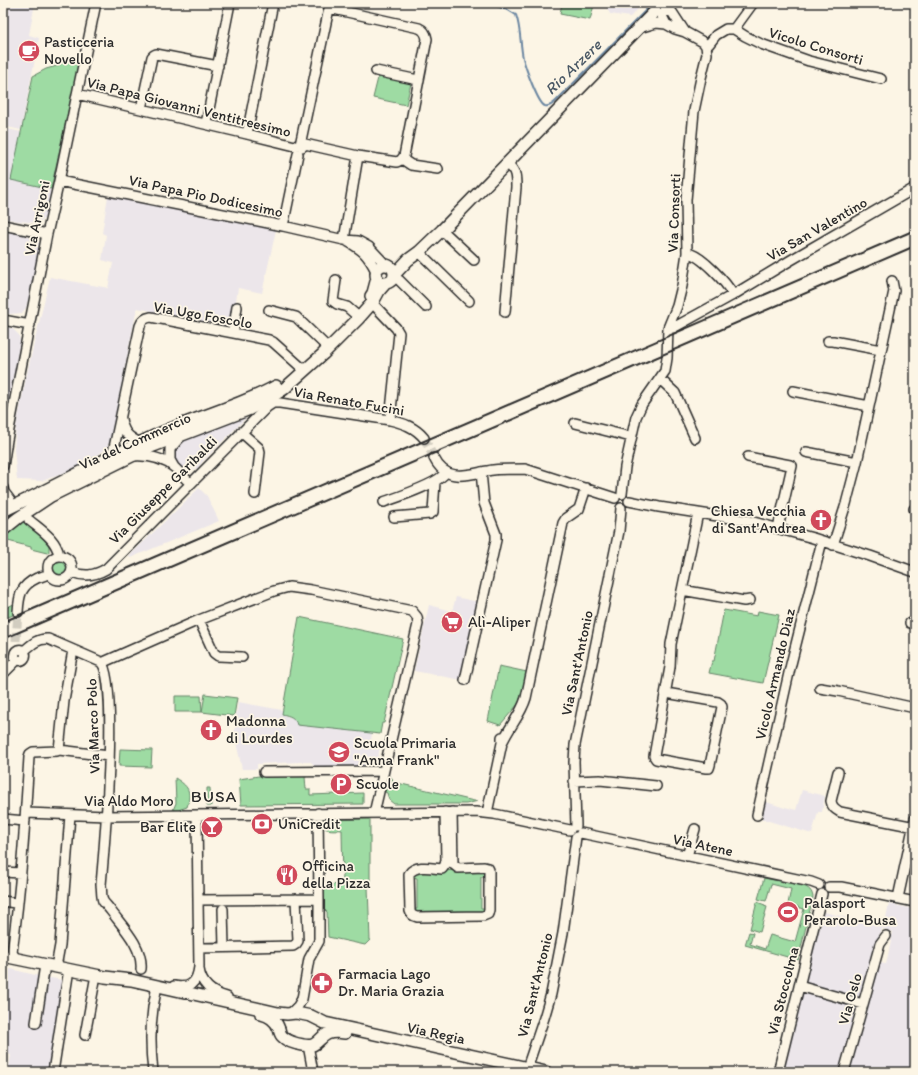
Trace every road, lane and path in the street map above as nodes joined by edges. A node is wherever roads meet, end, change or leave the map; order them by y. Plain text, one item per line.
1 (96, 3) edge
2 (230, 3) edge
3 (273, 3) edge
4 (753, 3) edge
5 (660, 5) edge
6 (330, 6) edge
7 (672, 8) edge
8 (666, 24) junction
9 (639, 28) junction
10 (734, 29) junction
11 (685, 32) junction
12 (706, 46) junction
13 (218, 66) junction
14 (376, 71) dead end
15 (880, 79) dead end
16 (418, 80) junction
17 (77, 94) junction
18 (142, 109) junction
19 (206, 124) junction
20 (247, 134) junction
21 (299, 148) junction
22 (358, 156) junction
23 (402, 159) junction
24 (507, 163) junction
25 (438, 169) dead end
26 (59, 181) junction
27 (915, 188) edge
28 (3, 225) edge
29 (283, 226) junction
30 (442, 230) junction
31 (47, 234) junction
32 (345, 240) junction
33 (419, 252) junction
34 (686, 253) junction
35 (474, 260) dead end
36 (386, 273) junction
37 (336, 280) dead end
38 (892, 281) dead end
39 (733, 295) junction
40 (469, 301) dead end
41 (375, 305) junction
42 (237, 307) dead end
43 (426, 307) dead end
44 (269, 310) dead end
45 (505, 312) dead end
46 (355, 314) junction
47 (3, 320) edge
48 (30, 325) junction
49 (673, 328) dead end
50 (233, 333) junction
51 (828, 341) dead end
52 (325, 345) junction
53 (881, 350) junction
54 (302, 368) junction
55 (660, 379) junction
56 (284, 386) junction
57 (793, 391) dead end
58 (869, 406) junction
59 (267, 407) joint
60 (121, 419) junction
61 (390, 420) junction
62 (575, 423) dead end
63 (6, 428) edge
64 (241, 432) junction
65 (181, 435) junction
66 (631, 437) junction
67 (424, 438) tunnel mouth
68 (695, 438) dead end
69 (140, 443) junction
70 (5, 444) edge
71 (806, 452) dead end
72 (133, 456) junction
73 (748, 456) dead end
74 (112, 457) junction
75 (434, 458) tunnel mouth
76 (857, 462) junction
77 (3, 466) edge
78 (174, 467) junction
79 (446, 472) junction
80 (481, 472) junction
81 (435, 482) junction
82 (190, 484) junction
83 (3, 488) edge
84 (586, 488) junction
85 (255, 494) dead end
86 (618, 496) junction
87 (10, 500) dead end
88 (629, 501) junction
89 (384, 502) dead end
90 (621, 508) junction
91 (3, 511) edge
92 (698, 513) junction
93 (394, 517) dead end
94 (29, 520) dead end
95 (778, 528) junction
96 (3, 530) edge
97 (822, 541) junction
98 (833, 545) junction
99 (59, 556) junction
100 (72, 572) junction
101 (915, 572) edge
102 (49, 573) junction
103 (682, 590) junction
104 (750, 600) dead end
105 (18, 612) tunnel mouth
106 (199, 620) junction
107 (73, 650) junction
108 (242, 657) dead end
109 (103, 663) junction
110 (3, 674) edge
111 (465, 680) dead end
112 (820, 688) dead end
113 (666, 693) junction
114 (915, 708) edge
115 (59, 750) junction
116 (109, 756) junction
117 (384, 771) junction
118 (264, 772) dead end
119 (838, 772) dead end
120 (574, 781) junction
121 (656, 786) dead end
122 (449, 812) junction
123 (318, 813) junction
124 (376, 813) junction
125 (487, 813) junction
126 (70, 815) junction
127 (197, 815) junction
128 (757, 815) dead end
129 (107, 816) junction
130 (26, 817) junction
131 (3, 819) edge
132 (914, 825) edge
133 (695, 829) dead end
134 (576, 832) junction
135 (687, 856) junction
136 (3, 872) edge
137 (21, 873) junction
138 (826, 891) junction
139 (898, 898) junction
140 (296, 899) junction
141 (319, 899) junction
142 (198, 900) junction
143 (3, 901) edge
144 (18, 902) junction
145 (915, 902) edge
146 (223, 909) dead end
147 (886, 936) dead end
148 (224, 947) junction
149 (199, 948) junction
150 (3, 956) edge
151 (15, 958) junction
152 (50, 966) junction
153 (141, 969) dead end
154 (199, 969) junction
155 (69, 970) junction
156 (100, 976) junction
157 (131, 980) junction
158 (799, 986) junction
159 (156, 991) junction
160 (302, 999) junction
161 (863, 1004) junction
162 (250, 1006) junction
163 (289, 1013) junction
164 (308, 1016) junction
165 (321, 1022) junction
166 (36, 1023) dead end
167 (279, 1028) junction
168 (85, 1035) dead end
169 (322, 1037) junction
170 (308, 1045) junction
171 (522, 1071) edge
172 (53, 1072) edge
173 (154, 1072) edge
174 (313, 1072) edge
175 (546, 1072) edge
176 (778, 1072) edge
177 (844, 1072) edge

1 - 17 street, Via Arrigoni
2 - 13 street
3 - 20 street
4 - 10 street
5 - 7 street
5 - 8 street
5 - 9 main road
6 - 16 street
6 - 21 street
7 - 11 street
8 - 9 street
8 - 11 street
9 - 24 main road
10 - 12 street
10 - 15 street, Vicolo Consorti
11 - 12 street
12 - 34 street, Via Consorti
13 - 18 street
13 - 19 street
14 - 16 street
16 - 23 street
17 - 18 street, Via Papa Giovanni Ventitreesimo
17 - 26 street, Via Arrigoni
18 - 19 street, Via Papa Giovanni Ventitreesimo
19 - 20 street, Via Papa Giovanni Ventitreesimo
20 - 21 street, Via Papa Giovanni Ventitreesimo
21 - 22 street
21 - 29 street, Via Papa Giovanni Ventitreesimo
22 - 23 street
22 - 32 street
23 - 25 street
24 - 30 main road
24 - 45 street
26 - 29 street, Via Papa Pio Dodicesimo
26 - 31 street, Via Arrigoni
27 - 39 street, Via San Valentino
28 - 31 street
29 - 32 street, Via Papa Pio Dodicesimo
30 - 33 main road
30 - 35 street
31 - 48 street, Via Arrigoni
32 - 36 street, Via Papa Pio Dodicesimo
33 - 36 main road
33 - 40 street
34 - 39 street
34 - 55 street, Via Consorti
36 - 41 main road
36 - 43 street, Via Papa Pio Dodicesimo
36 - 46 main road
37 - 46 street
38 - 53 street
39 - 49 street, Via San Valentino
41 - 56 main road
41 - 61 street
42 - 50 street
44 - 52 street
46 - 52 main road
47 - 48 street
48 - 63 street, Via Arrigoni
50 - 54 street, Via Ugo Foscolo
50 - 60 street, Via Ugo Foscolo
51 - 53 street
52 - 54 main road
53 - 58 street
54 - 56 main road
55 - 66 street, Via Consorti
55 - 68 street
56 - 65 main road, Via del Commercio
56 - 69 main road, Via del Commercio
57 - 58 street
58 - 76 street
59 - 61 street, Via Renato Fucini
59 - 64 street, Via Giuseppe Garibaldi
60 - 69 street
60 - 74 street
61 - 67 street, Via Renato Fucini
62 - 66 street
63 - 70 street, Via Arrigoni
64 - 82 street, Via Giuseppe Garibaldi
64 - 85 street
65 - 72 main road, Via del Commercio
65 - 78 street
66 - 86 street, Via Consorti
69 - 74 main road, Via del Commercio
70 - 77 street, Via Arrigoni
71 - 76 street
72 - 78 street
72 - 96 main road, Via del Commercio
73 - 95 street
74 - 91 main road, Via del Commercio
75 - 79 street
76 - 98 street
78 - 82 street
79 - 80 street
79 - 81 street
80 - 84 street
80 - 111 street
81 - 89 street
81 - 93 street
82 - 100 street, Via Giuseppe Garibaldi
83 - 87 street
84 - 86 street
84 - 125 street
86 - 88 street
86 - 90 street
88 - 90 street
88 - 92 street
90 - 120 street, Via Sant'Antonio
92 - 95 street
92 - 103 street
94 - 99 street
95 - 97 street
97 - 98 street
97 - 128 street, Vicolo Armando Diaz
98 - 101 street
99 - 100 street
99 - 102 street
100 - 102 street
102 - 105 street
103 - 104 street
103 - 113 street
106 - 108 street
106 - 109 street, Via Marco Polo
106 - 117 street, Via Marco Polo
107 - 109 street, Via Marco Polo
107 - 110 street, Via Marco Polo
107 - 115 street
109 - 116 street, Via Marco Polo
112 - 114 street
113 - 113 street
115 - 116 street
115 - 130 street
116 - 129 street, Via Marco Polo
117 - 118 street
117 - 124 street
119 - 132 street
120 - 121 street
120 - 134 street, Via Sant'Antonio
122 - 122 street
122 - 124 street, Via Aldo Moro
122 - 125 street, Via Aldo Moro
123 - 124 street, Via Aldo Moro
123 - 127 street, Via Aldo Moro
123 - 141 street
125 - 134 street, Via Aldo Moro
126 - 129 street, Via Aldo Moro
126 - 130 street, Via Aldo Moro
126 - 152 street
127 - 129 street, Via Aldo Moro
127 - 142 street
129 - 153 street, Via Marco Polo
130 - 131 street, Via Aldo Moro
130 - 137 street
132 - 139 street
133 - 135 street
134 - 135 street, Via Atene
134 - 171 street, Via Sant'Antonio
135 - 138 street, Via Atene
136 - 137 street
137 - 144 street
138 - 139 street, Via Atene
138 - 158 street, Via Stoccolma
139 - 145 street, Via Atene
140 - 141 street
140 - 142 street
140 - 148 street
141 - 160 street
142 - 149 street
143 - 144 street
144 - 151 street
146 - 148 street
147 - 161 street, Via Oslo
148 - 149 street
149 - 154 street
150 - 151 main road, Via Regia
151 - 152 main road, Via Regia
152 - 155 main road, Via Regia
152 - 166 street
154 - 157 street
154 - 162 street
155 - 156 main road, Via Regia
155 - 172 street
156 - 157 main road, Via Regia
156 - 159 main road, Via Regia
156 - 168 street
157 - 162 main road, Via Regia
158 - 161 street
158 - 176 street, Via Stoccolma
159 - 167 main road, Via Regia
159 - 173 street
160 - 163 street
160 - 164 street
161 - 177 street, Via Oslo
162 - 163 main road, Via Regia
163 - 164 main road, Via Regia
163 - 167 main road
164 - 165 main road, Via Regia
165 - 169 main road
165 - 171 main road, Via Regia
167 - 170 main road, Via Regia
169 - 170 main road, Via Regia
169 - 171 main road, Via Regia
170 - 174 street
171 - 175 main road, Via Regia

